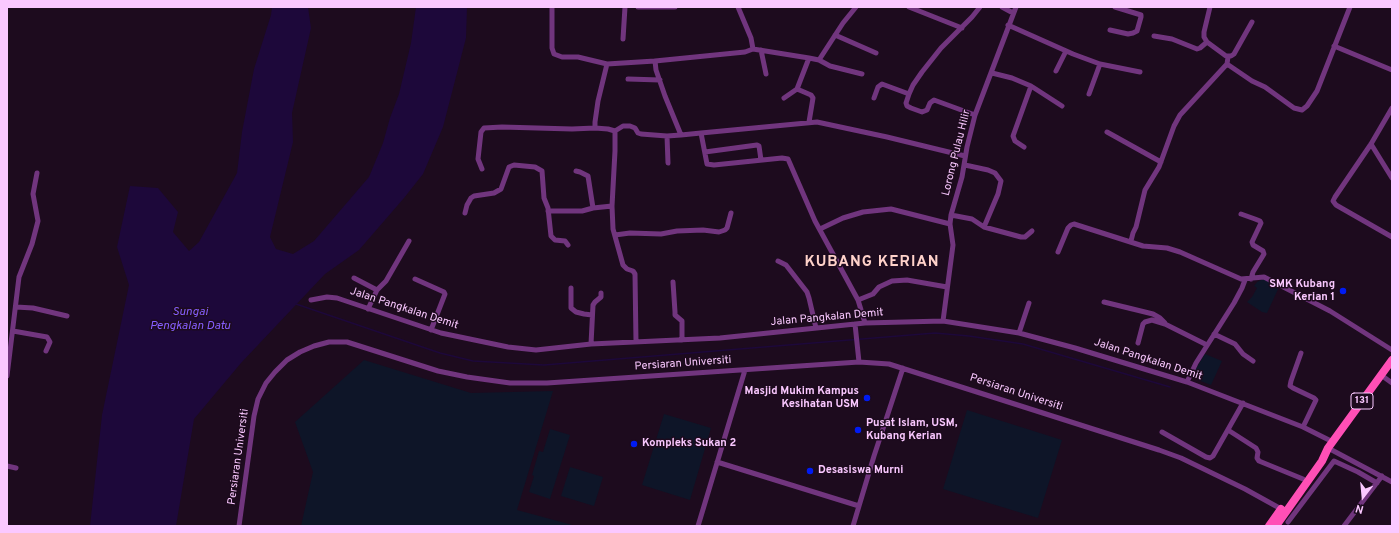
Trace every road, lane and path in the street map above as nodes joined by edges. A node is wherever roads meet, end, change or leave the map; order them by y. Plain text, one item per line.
1 (552, 7) edge
2 (625, 7) edge
3 (638, 7) edge
4 (646, 7) edge
5 (674, 7) edge
6 (738, 7) edge
7 (856, 7) edge
8 (909, 7) edge
9 (980, 7) edge
10 (1002, 7) edge
11 (1016, 7) edge
12 (1115, 7) edge
13 (1210, 7) edge
14 (1350, 7) edge
15 (1013, 13) junction
16 (1252, 22) dead end
17 (1008, 25) junction
18 (962, 28) junction
19 (1110, 30) dead end
20 (835, 35) junction
21 (1154, 36) dead end
22 (623, 39) dead end
23 (1207, 42) junction
24 (1334, 46) junction
25 (753, 49) junction
26 (761, 50) junction
27 (1066, 51) junction
28 (876, 54) dead end
29 (1228, 57) junction
30 (809, 58) junction
31 (819, 60) junction
32 (655, 62) junction
33 (607, 64) junction
34 (1100, 64) junction
35 (1227, 64) junction
36 (1392, 70) edge
37 (1056, 71) dead end
38 (1140, 72) dead end
39 (992, 73) junction
40 (766, 74) dead end
41 (862, 74) dead end
42 (628, 79) dead end
43 (660, 80) junction
44 (1031, 86) junction
45 (797, 89) junction
46 (908, 94) junction
47 (1089, 94) dead end
48 (784, 98) dead end
49 (874, 98) dead end
50 (1062, 106) dead end
51 (1392, 110) edge
52 (975, 115) junction
53 (809, 122) junction
54 (595, 128) junction
55 (615, 131) junction
56 (1107, 132) dead end
57 (701, 133) junction
58 (681, 135) junction
59 (667, 136) junction
60 (1370, 144) junction
61 (1024, 147) dead end
62 (705, 152) junction
63 (965, 156) junction
64 (761, 160) junction
65 (1161, 162) junction
66 (668, 163) dead end
67 (965, 165) junction
68 (482, 169) dead end
69 (576, 171) dead end
70 (37, 173) dead end
71 (1392, 178) edge
72 (612, 206) junction
73 (593, 208) junction
74 (548, 211) junction
75 (465, 213) dead end
76 (731, 213) dead end
77 (1241, 214) dead end
78 (951, 215) junction
79 (950, 224) junction
80 (984, 227) junction
81 (820, 229) junction
82 (1032, 231) dead end
83 (615, 235) junction
84 (1392, 237) edge
85 (409, 241) dead end
86 (1131, 241) junction
87 (568, 245) dead end
88 (1058, 252) dead end
89 (778, 261) dead end
90 (354, 278) dead end
91 (415, 278) dead end
92 (1251, 279) junction
93 (1245, 280) junction
94 (673, 282) dead end
95 (947, 287) junction
96 (571, 288) dead end
97 (377, 290) junction
98 (601, 292) dead end
99 (311, 300) dead end
100 (858, 300) junction
101 (1104, 302) dead end
102 (1029, 303) dead end
103 (16, 306) junction
104 (368, 309) junction
105 (592, 315) junction
106 (67, 316) dead end
107 (943, 321) junction
108 (865, 323) junction
109 (855, 324) junction
110 (1165, 324) junction
111 (816, 328) junction
112 (430, 330) junction
113 (13, 331) junction
114 (1019, 333) junction
115 (1214, 334) junction
116 (682, 340) junction
117 (636, 342) junction
118 (1138, 343) dead end
119 (591, 344) junction
120 (1207, 345) junction
121 (1392, 350) edge
122 (46, 351) dead end
123 (1301, 353) dead end
124 (1392, 360) edge
125 (1253, 361) dead end
126 (859, 362) junction
127 (903, 368) junction
128 (745, 370) junction
129 (1380, 375) junction
130 (7, 376) edge
131 (1187, 382) junction
132 (1392, 383) edge
133 (1243, 403) junction
134 (1303, 427) junction
135 (1228, 430) junction
136 (1162, 432) dead end
137 (1330, 445) junction
138 (717, 462) junction
139 (7, 466) edge
140 (16, 468) dead end
141 (1382, 476) junction
142 (1303, 479) junction
143 (1392, 482) edge
144 (1377, 483) junction
145 (1298, 501) junction
146 (859, 506) junction
147 (1285, 509) junction
148 (1288, 522) dead end
149 (239, 526) edge
150 (698, 526) edge
151 (853, 526) edge
152 (1269, 526) edge
153 (1276, 526) edge
154 (1344, 526) edge

1 - 33 street
2 - 22 street
3 - 4 street
4 - 5 street
6 - 25 street
7 - 20 street
8 - 18 street
9 - 18 street
10 - 15 street
11 - 15 street, Lorong Pulau Hilir
12 - 19 street
13 - 23 street
14 - 24 street
15 - 17 street, Lorong Pulau Hilir
16 - 29 street
17 - 27 street
17 - 39 street, Lorong Pulau Hilir
18 - 46 street
20 - 28 street
20 - 31 street
21 - 23 street
23 - 29 street
24 - 35 street
24 - 36 street
25 - 26 street
25 - 32 street
26 - 30 street
26 - 40 street
27 - 34 street
27 - 37 street
29 - 35 street
30 - 31 street
30 - 45 street
31 - 41 street
32 - 33 street
32 - 43 street
33 - 54 street
34 - 38 street
34 - 47 street
35 - 65 street
39 - 44 street
39 - 52 street, Lorong Pulau Hilir
42 - 43 street
43 - 58 street
44 - 50 street
44 - 61 street
45 - 48 street
45 - 53 street
46 - 49 street
46 - 52 street
51 - 60 street
52 - 63 street, Lorong Pulau Hilir
53 - 57 street
53 - 63 street
54 - 55 street
54 - 68 street
55 - 59 street
55 - 72 street
56 - 65 street
57 - 58 street
57 - 62 street
58 - 59 street
59 - 66 street
60 - 71 street
60 - 84 street
62 - 64 street
62 - 64 street
63 - 67 street, Lorong Pulau Hilir
64 - 81 street
65 - 86 street
67 - 78 street, Lorong Pulau Hilir
67 - 80 street
69 - 73 street
70 - 103 street
72 - 73 street
72 - 83 street
73 - 74 street
74 - 75 street
74 - 87 street
76 - 83 street
77 - 92 street
78 - 79 street, Lorong Pulau Hilir
78 - 80 street
79 - 81 street
79 - 95 street, Lorong Pulau Hilir
80 - 82 street
81 - 100 street
83 - 117 street
85 - 97 street
86 - 88 street
86 - 93 street
89 - 111 street
90 - 97 street
91 - 112 street
92 - 93 street
92 - 121 street
93 - 115 street
94 - 116 street
95 - 100 street
95 - 107 street, Lorong Pulau Hilir
96 - 105 street
97 - 104 street
98 - 105 street
99 - 104 street, Jalan Pangkalan Demit
100 - 108 street
101 - 110 street
102 - 114 street
103 - 106 street
103 - 113 street
104 - 112 street, Jalan Pangkalan Demit
105 - 119 street
107 - 108 street, Jalan Pangkalan Demit
107 - 114 street, Jalan Pangkalan Demit
108 - 109 street, Jalan Pangkalan Demit
109 - 111 street, Jalan Pangkalan Demit
109 - 126 street
110 - 118 street
110 - 120 street
111 - 116 street, Jalan Pangkalan Demit
112 - 119 street, Jalan Pangkalan Demit
113 - 122 street
113 - 130 street
114 - 131 street, Jalan Pangkalan Demit
115 - 120 street
115 - 125 street
116 - 117 street, Jalan Pangkalan Demit
117 - 119 street, Jalan Pangkalan Demit
120 - 131 street
123 - 134 street
124 - 129 main road, 131
126 - 127 street, Persiaran Universiti
126 - 128 street, Persiaran Universiti
127 - 146 street
127 - 147 street, Persiaran Universiti
128 - 138 street
128 - 149 street, Persiaran Universiti
129 - 132 street
129 - 137 main road, 131
131 - 133 street, Jalan Pangkalan Demit
133 - 134 street, Jalan Pangkalan Demit
133 - 135 street
134 - 137 street, Jalan Pangkalan Demit
135 - 136 street
135 - 142 street
137 - 141 street, Jalan Pangkalan Demit
137 - 142 main road, 131
137 - 145 main road, 131
138 - 146 street
138 - 150 street
139 - 140 street
141 - 143 street, Jalan Pangkalan Demit
141 - 144 street
142 - 147 main road, 131
144 - 145 street
144 - 154 street
145 - 147 main road, 131
145 - 148 street
146 - 151 street
147 - 152 main road, 131
147 - 153 main road, 131

